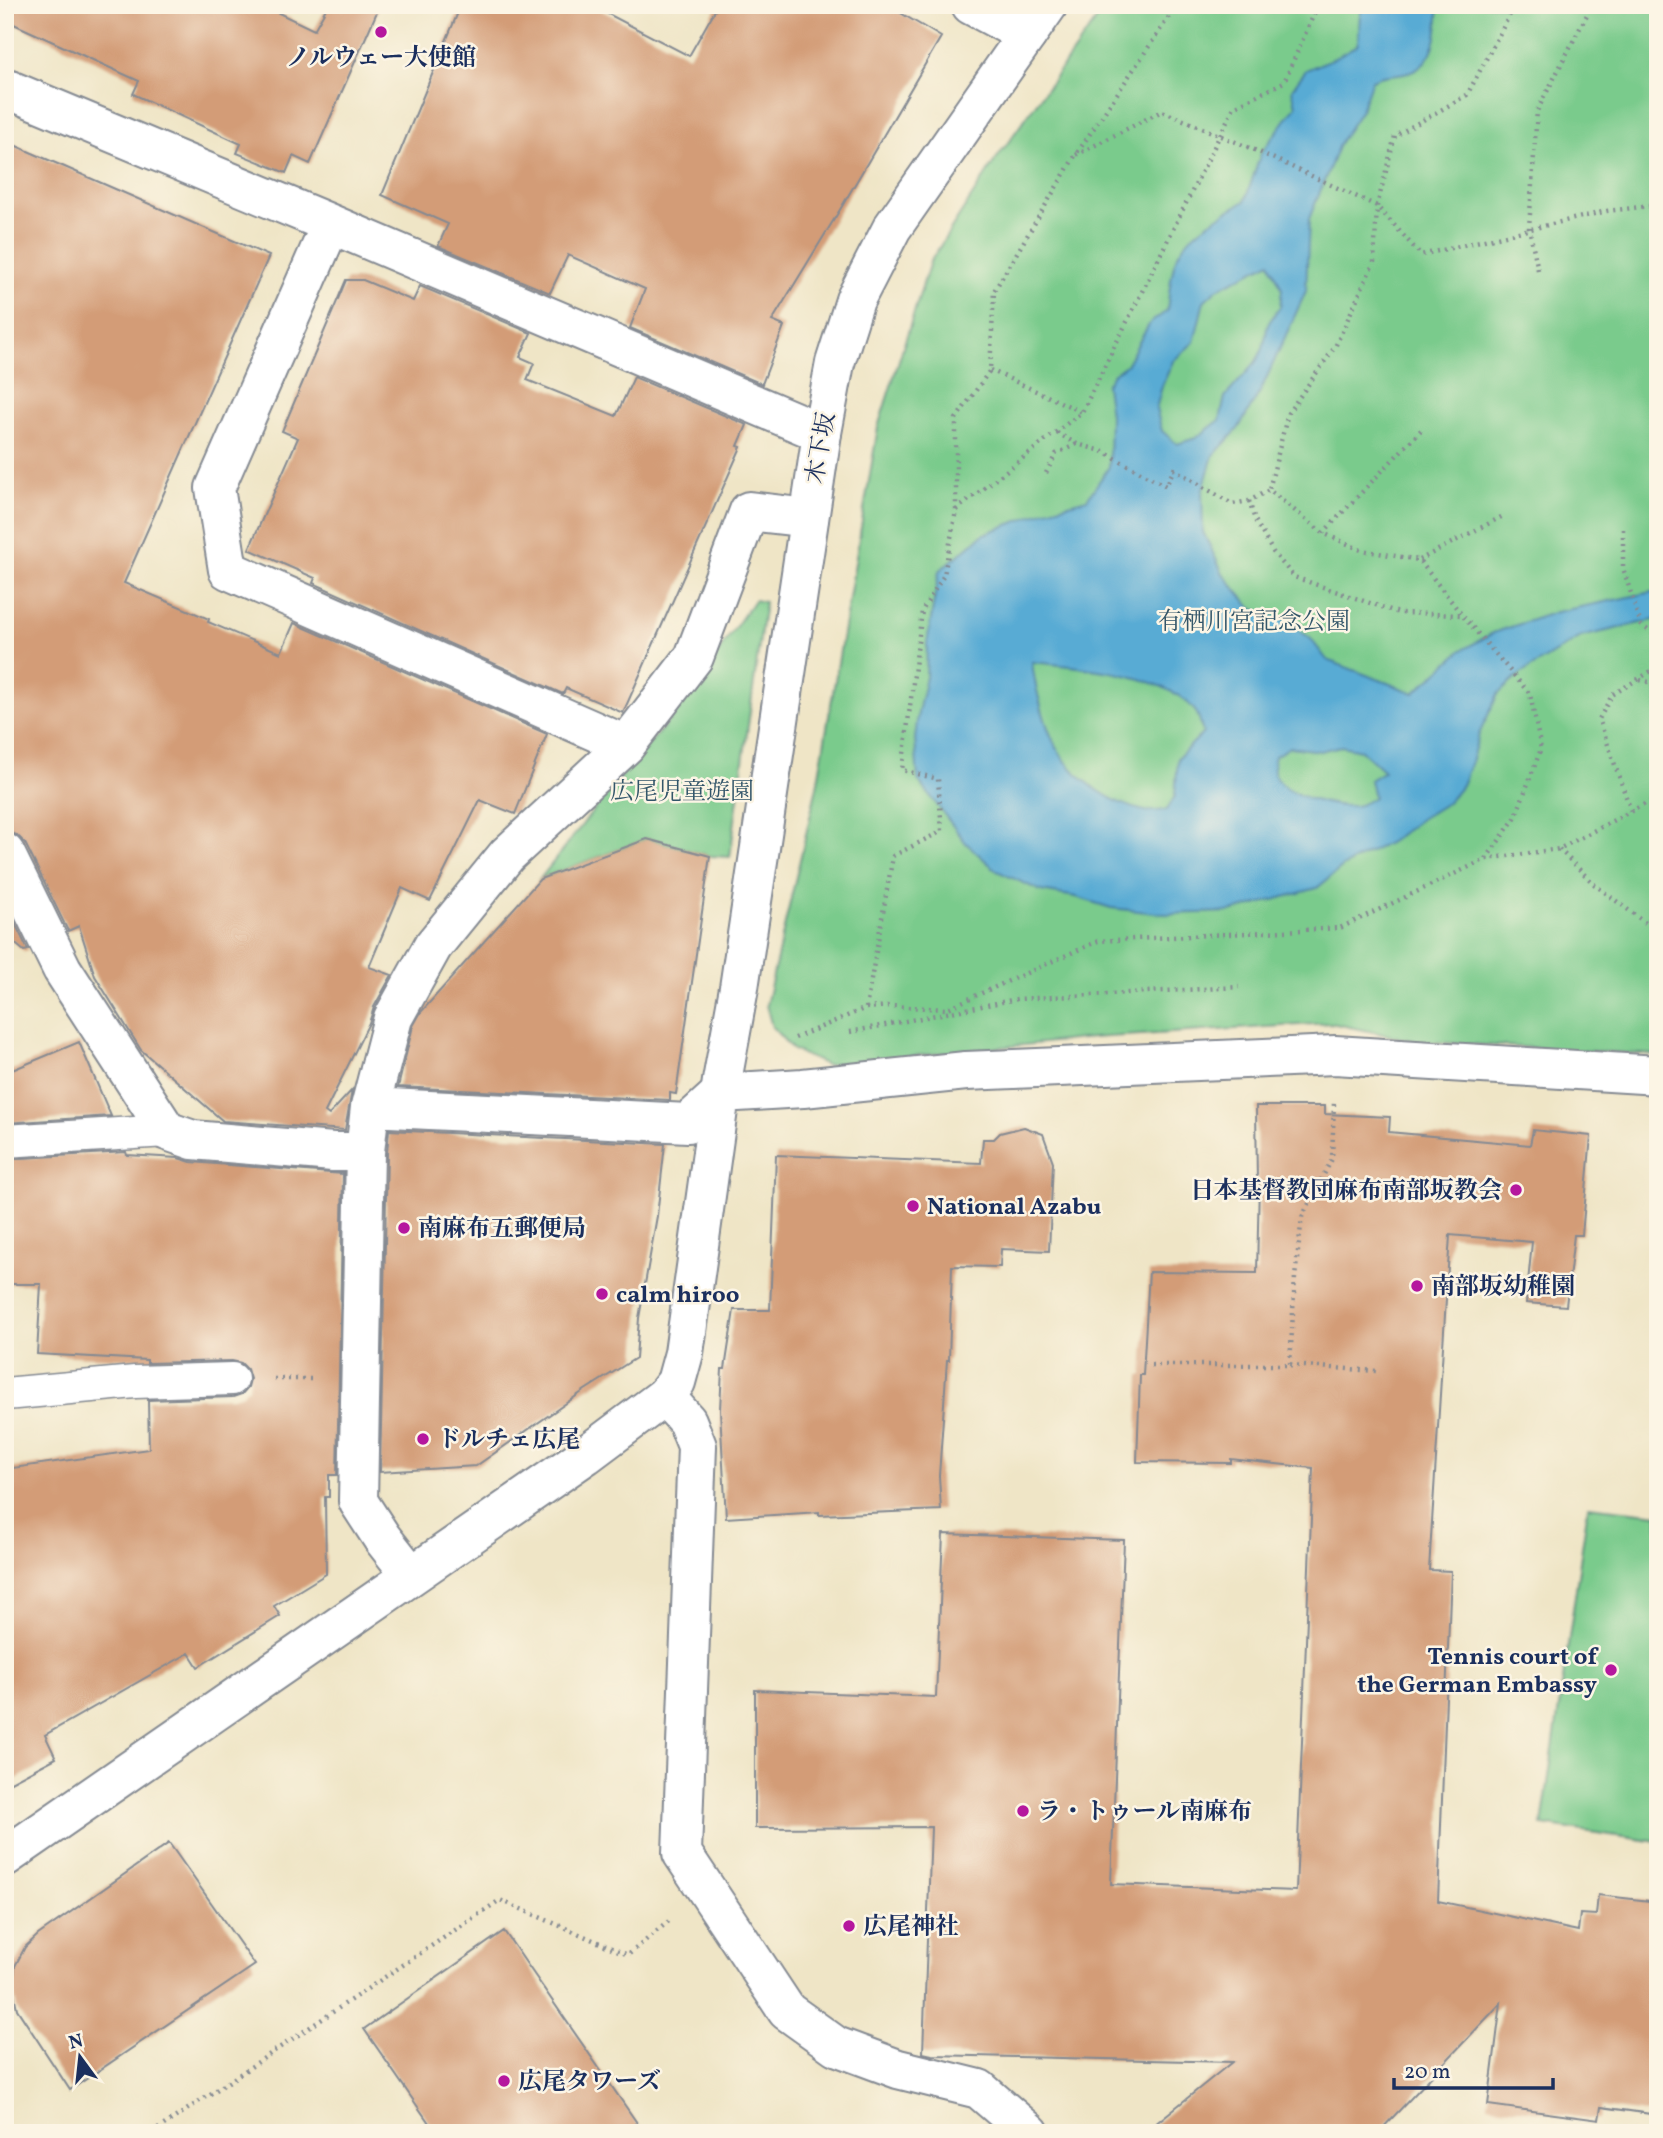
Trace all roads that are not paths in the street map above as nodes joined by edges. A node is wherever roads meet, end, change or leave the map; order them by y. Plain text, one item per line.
1 (971, 5) edge
2 (1037, 20) edge
3 (5, 88) edge
4 (331, 224) junction
5 (822, 433) junction
6 (809, 518) junction
7 (626, 745) junction
8 (5, 853) edge
9 (1658, 1075) edge
10 (721, 1093) junction
11 (370, 1107) junction
12 (167, 1131) junction
13 (5, 1141) edge
14 (365, 1152) junction
15 (232, 1379) road end
16 (5, 1394) edge
17 (665, 1396) junction
18 (411, 1575) junction
19 (5, 1857) edge
20 (1030, 2133) edge

1 - 2 street
2 - 5 street, 木下坂
3 - 4 street
4 - 5 street
4 - 7 street
5 - 6 street, 木下坂
6 - 7 street
6 - 10 street, 木下坂
7 - 11 street
8 - 12 street
9 - 10 street
10 - 11 street
10 - 17 street, 木下坂
11 - 14 street
12 - 13 lane
12 - 14 street
14 - 18 street
15 - 16 lane
17 - 18 street
17 - 20 street
18 - 19 street

